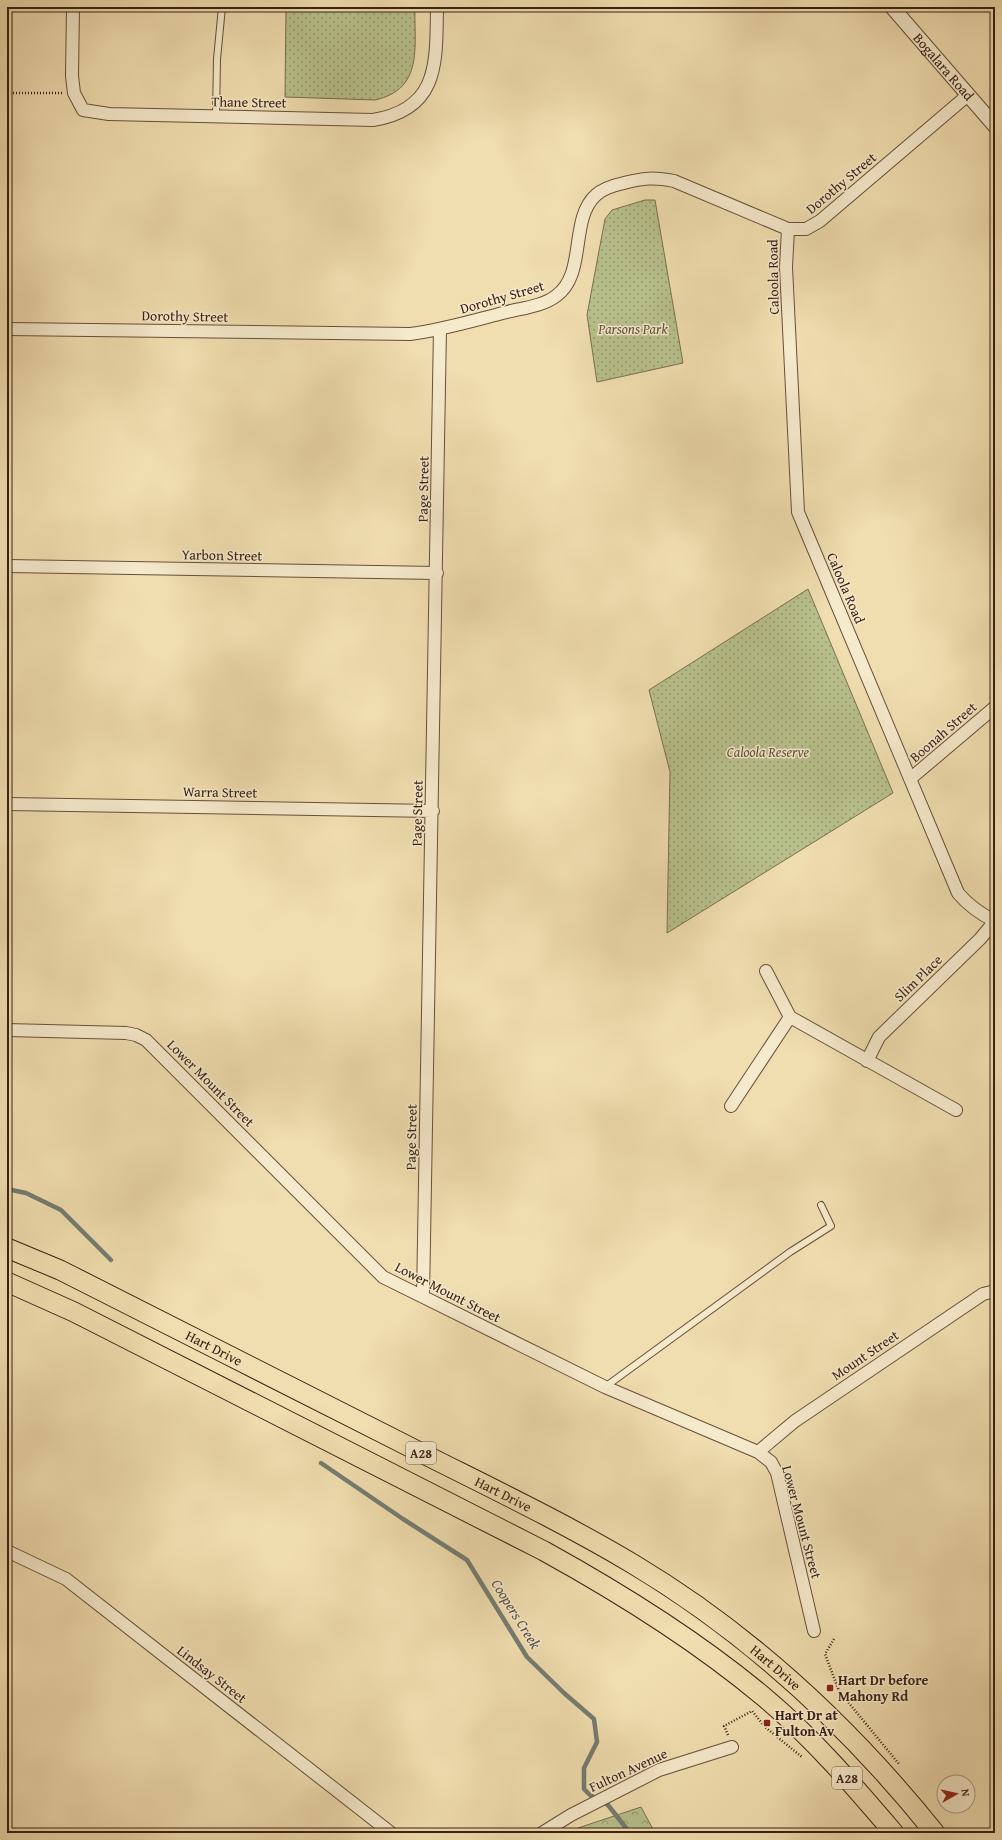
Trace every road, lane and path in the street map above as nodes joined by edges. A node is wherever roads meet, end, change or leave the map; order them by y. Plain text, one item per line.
1 (73, 7) edge
2 (222, 7) edge
3 (437, 7) edge
4 (892, 7) edge
5 (7, 93) edge
6 (74, 93) junction
7 (968, 95) junction
8 (216, 116) junction
9 (995, 126) edge
10 (788, 229) junction
11 (7, 328) edge
12 (440, 329) junction
13 (7, 566) edge
14 (437, 573) junction
15 (995, 707) edge
16 (910, 779) junction
17 (7, 804) edge
18 (432, 811) junction
19 (995, 921) edge
20 (766, 971) dead end
21 (790, 1017) junction
22 (7, 1030) edge
23 (867, 1061) junction
24 (731, 1106) dead end
25 (956, 1110) dead end
26 (821, 1205) dead end
27 (7, 1248) edge
28 (7, 1282) edge
29 (995, 1291) edge
30 (423, 1297) junction
31 (605, 1387) junction
32 (758, 1452) junction
33 (7, 1551) edge
34 (814, 1631) dead end
35 (834, 1640) dead end
36 (839, 1691) dead end
37 (732, 1746) joint
38 (804, 1758) dead end
39 (391, 1833) edge
40 (542, 1833) edge
41 (894, 1833) edge
42 (935, 1833) edge

1 - 6 street, Thane Street
2 - 8 lane
3 - 8 street, Thane Street
4 - 7 street, Bogalara Road
5 - 6 path
6 - 8 street, Thane Street
7 - 9 street, Bogalara Road
7 - 10 street, Dorothy Street
10 - 12 street, Dorothy Street
10 - 16 street, Caloola Road
11 - 12 street, Dorothy Street
12 - 14 street, Page Street
13 - 14 street, Yarbon Street
14 - 18 street, Page Street
15 - 16 street, Boonah Street
16 - 19 street, Caloola Road
17 - 18 street, Warra Street
18 - 30 street, Page Street
19 - 23 street, Slim Place
20 - 21 street
21 - 23 street
21 - 24 street
22 - 30 street, Lower Mount Street
23 - 25 street
26 - 31 lane
27 - 42 highway, Hart Drive / A28
28 - 41 highway, A28
29 - 32 street, Mount Street
30 - 31 street, Lower Mount Street
31 - 32 street, Lower Mount Street
32 - 34 street, Lower Mount Street
33 - 39 street, Lindsay Street
35 - 36 path
37 - 38 path
37 - 40 street, Fulton Avenue

